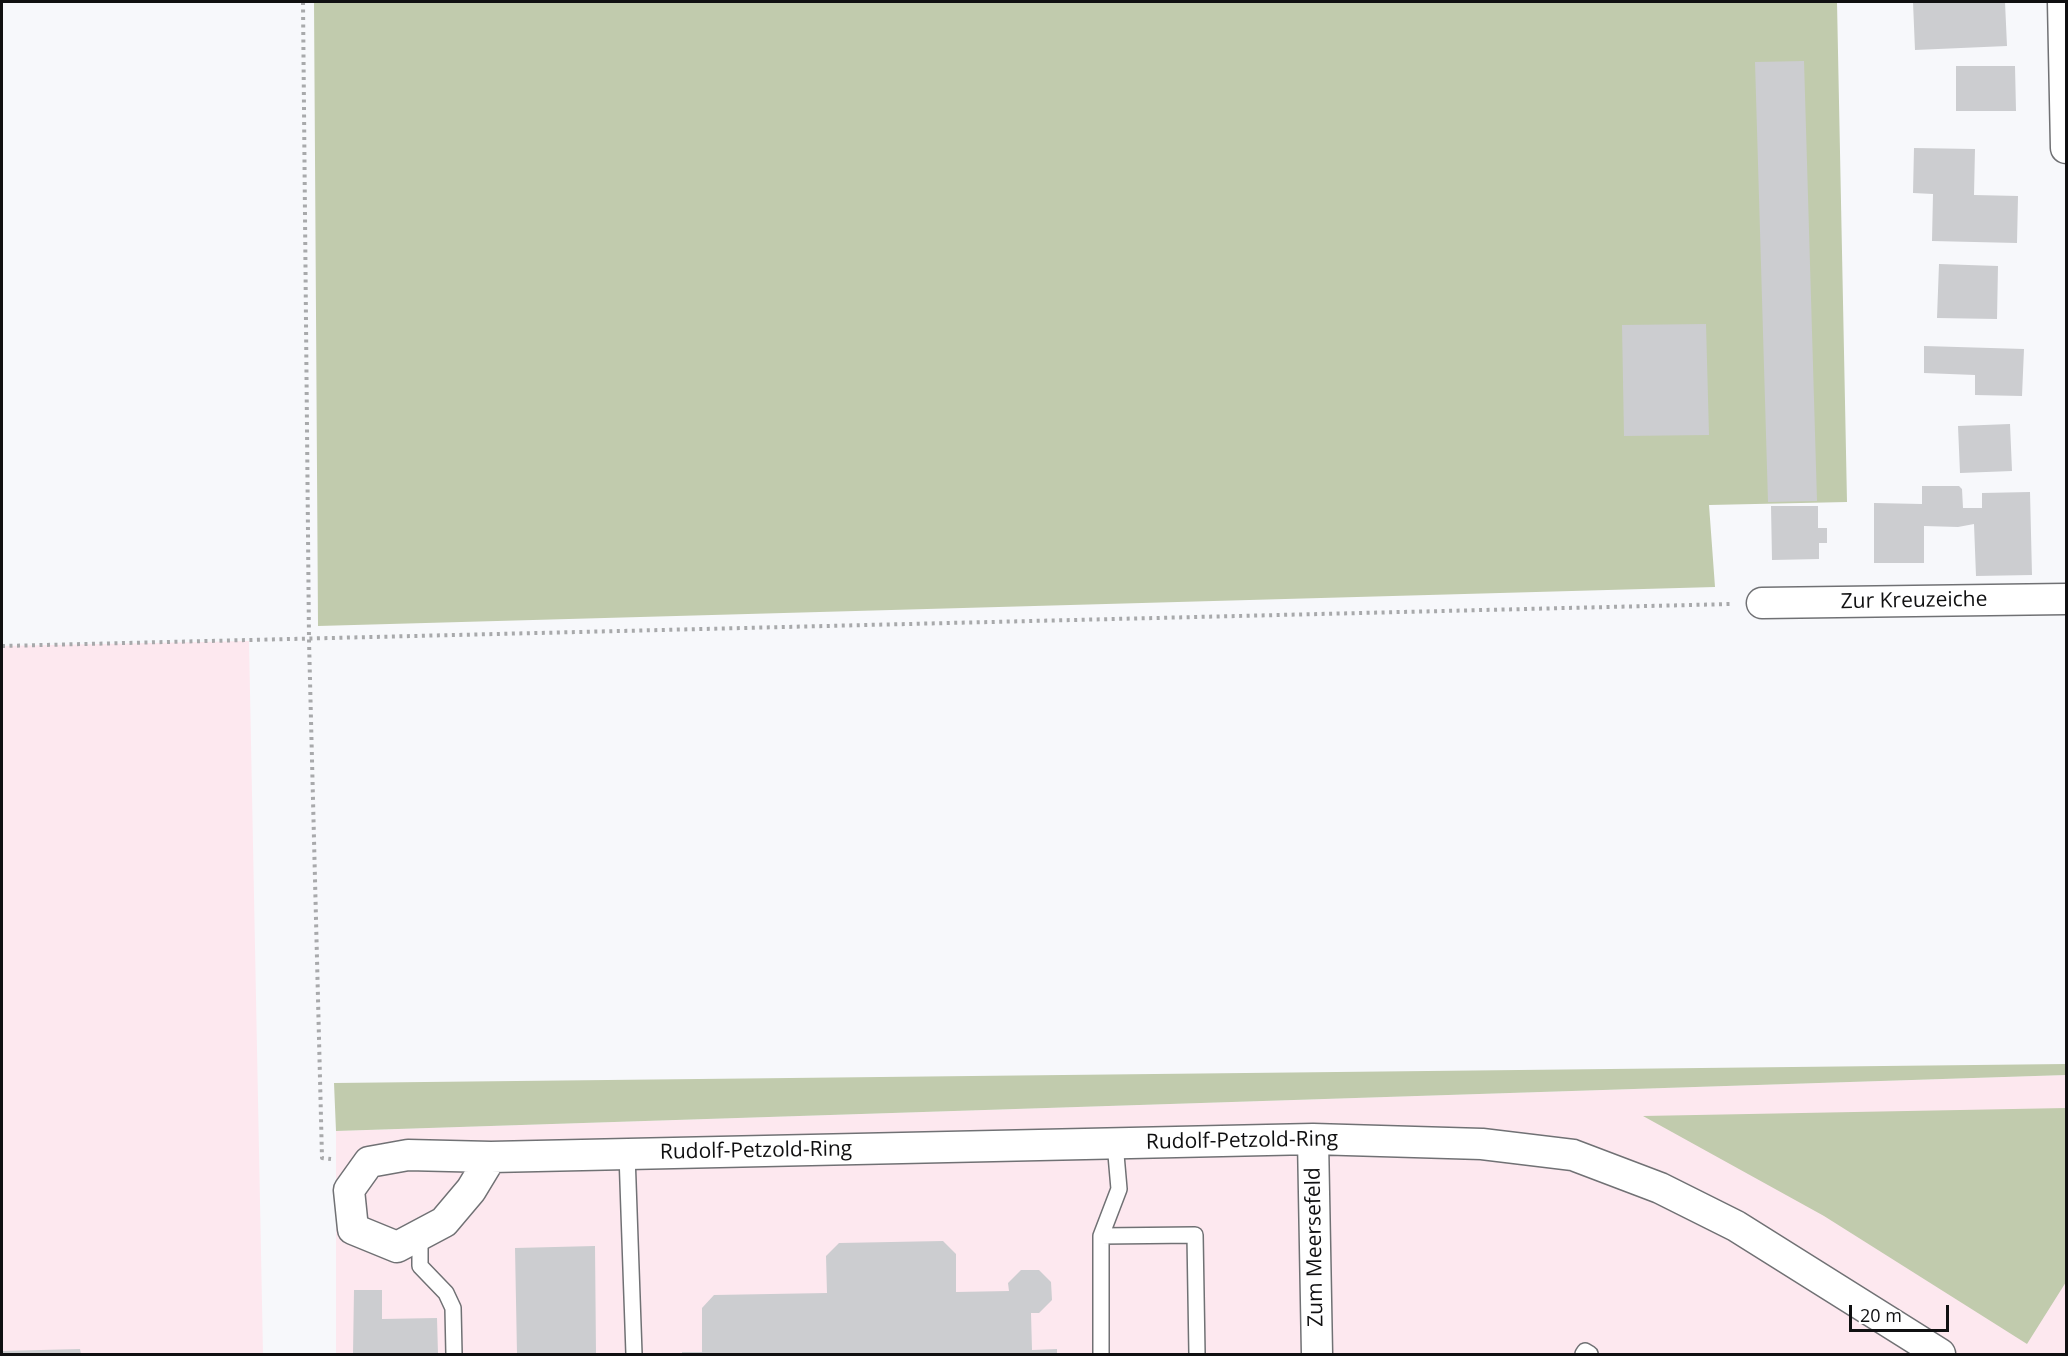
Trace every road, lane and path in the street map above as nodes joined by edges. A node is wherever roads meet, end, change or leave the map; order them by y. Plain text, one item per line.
1 (303, 2) edge
2 (2063, 2) edge
3 (2067, 148) edge
4 (2067, 599) edge
5 (1762, 603) joint
6 (309, 640) junction
7 (2, 646) edge
8 (1313, 1139) junction
9 (1115, 1143) junction
10 (627, 1154) junction
11 (491, 1157) junction
12 (322, 1158) dead end
13 (420, 1234) junction
14 (1101, 1236) junction
15 (454, 1354) edge
16 (634, 1354) edge
17 (1101, 1354) edge
18 (1197, 1354) edge
19 (1317, 1354) edge
20 (1583, 1354) edge
21 (1590, 1354) edge
22 (1940, 1354) edge

1 - 6 path
2 - 3 street
4 - 5 street, Zur Kreuzeiche
5 - 6 path
6 - 7 path
6 - 12 path
8 - 9 street, Rudolf-Petzold-Ring
8 - 19 street, Zum Meersefeld
8 - 22 street, Rudolf-Petzold-Ring
9 - 10 street, Rudolf-Petzold-Ring
9 - 14 lane
10 - 11 street, Rudolf-Petzold-Ring
10 - 16 lane
11 - 13 street, Rudolf-Petzold-Ring
11 - 13 street, Rudolf-Petzold-Ring
13 - 15 lane
14 - 17 lane
14 - 18 lane
20 - 21 lane

